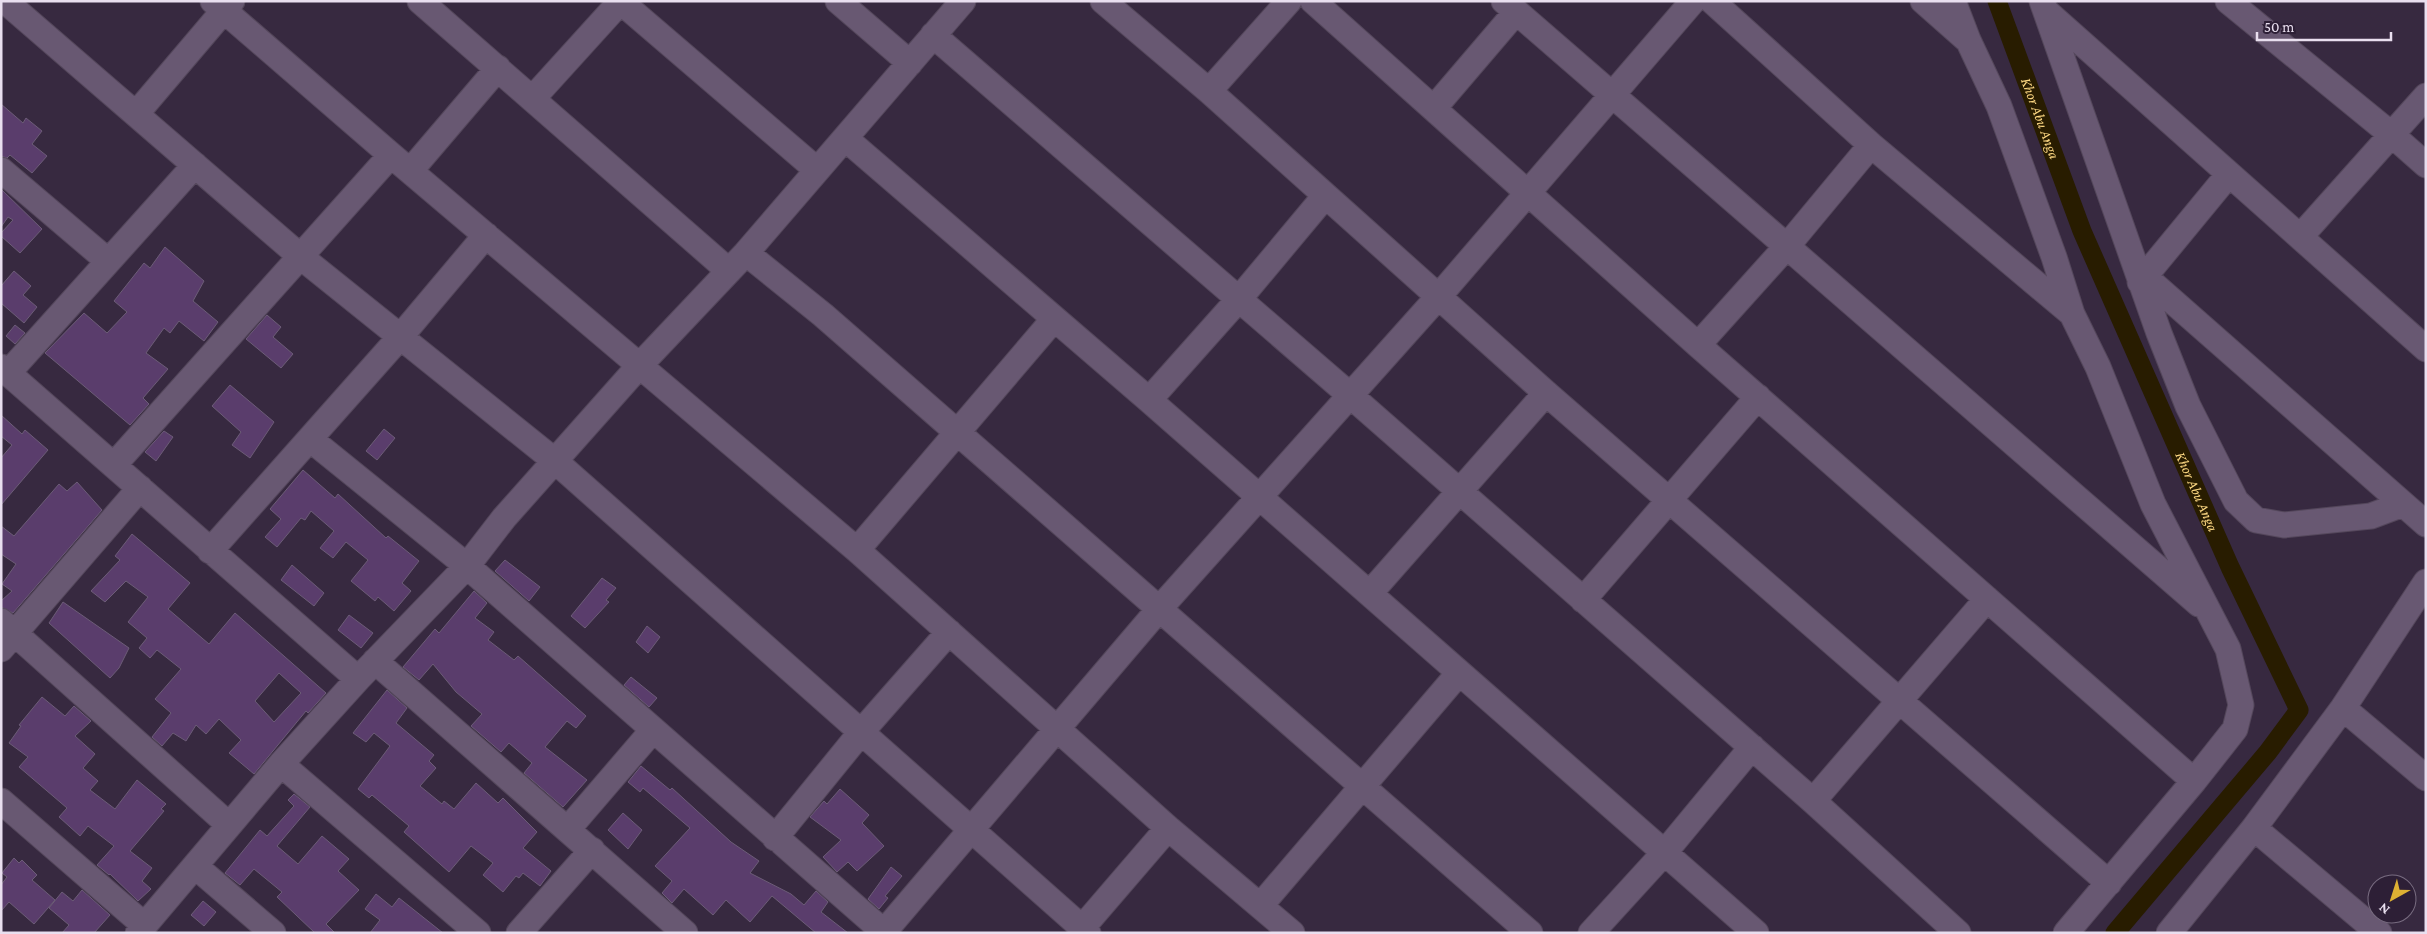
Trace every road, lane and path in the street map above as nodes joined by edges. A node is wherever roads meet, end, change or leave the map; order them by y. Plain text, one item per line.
1 (5, 1) edge
2 (420, 1) edge
3 (620, 1) edge
4 (838, 1) edge
5 (962, 1) edge
6 (1103, 1) edge
7 (1289, 1) edge
8 (1313, 1) edge
9 (1693, 1) edge
10 (1712, 1) edge
11 (1922, 1) edge
12 (1954, 1) edge
13 (2228, 1) edge
14 (223, 4) edge
15 (1510, 6) edge
16 (2044, 6) edge
17 (934, 35) junction
18 (1968, 40) junction
19 (910, 63) junction
20 (498, 68) junction
21 (1210, 91) junction
22 (1612, 94) junction
23 (2426, 96) edge
24 (533, 98) junction
25 (1434, 108) junction
26 (136, 114) junction
27 (2392, 135) junction
28 (846, 139) junction
29 (1871, 146) junction
30 (391, 155) junction
31 (195, 165) junction
32 (2426, 166) edge
33 (1, 170) edge
34 (411, 170) junction
35 (817, 170) junction
36 (2229, 174) junction
37 (1527, 193) junction
38 (1325, 196) junction
39 (486, 235) junction
40 (2300, 237) junction
41 (1788, 245) junction
42 (746, 253) junction
43 (301, 257) junction
44 (108, 260) junction
45 (729, 271) junction
46 (2142, 279) junction
47 (1439, 296) junction
48 (1239, 299) junction
49 (2072, 314) junction
50 (1054, 319) junction
51 (401, 336) junction
52 (1698, 345) junction
53 (2426, 349) edge
54 (640, 365) junction
55 (5, 370) edge
56 (1546, 393) junction
57 (1351, 396) junction
58 (1758, 398) junction
59 (1149, 400) junction
60 (958, 433) junction
61 (310, 439) junction
62 (556, 462) junction
63 (114, 465) junction
64 (140, 488) junction
65 (1460, 492) junction
66 (1259, 497) junction
67 (1668, 501) junction
68 (2403, 504) junction
69 (2426, 524) edge
70 (857, 550) junction
71 (210, 551) junction
72 (467, 566) junction
73 (2423, 591) edge
74 (1370, 593) junction
75 (1987, 599) junction
76 (1583, 600) junction
77 (1160, 608) junction
78 (2208, 612) junction
79 (949, 632) junction
80 (6, 634) edge
81 (375, 661) junction
82 (1459, 673) junction
83 (358, 679) junction
84 (1898, 701) junction
85 (2343, 708) junction
86 (1058, 729) junction
87 (654, 730) junction
88 (862, 731) junction
89 (1752, 747) junction
90 (281, 764) junction
91 (2426, 778) edge
92 (2194, 780) junction
93 (1363, 786) junction
94 (1, 801) edge
95 (1813, 801) junction
96 (229, 825) junction
97 (972, 828) junction
98 (1168, 828) junction
99 (2254, 828) junction
100 (568, 829) junction
101 (775, 838) junction
102 (592, 850) junction
103 (1665, 852) junction
104 (195, 866) junction
105 (2108, 883) junction
106 (1261, 905) junction
107 (141, 929) edge
108 (1077, 929) edge
109 (884, 932) edge
110 (273, 933) edge
111 (478, 933) edge
112 (519, 933) edge
113 (685, 933) edge
114 (1292, 933) edge
115 (1530, 933) edge
116 (1591, 933) edge
117 (1756, 933) edge
118 (1958, 933) edge
119 (2066, 933) edge
120 (2169, 933) edge
121 (2379, 933) edge

1 - 26 street
2 - 20 street
3 - 24 street
3 - 35 street
4 - 19 street
5 - 17 street
6 - 21 street
7 - 21 street
8 - 25 street
9 - 22 street
10 - 29 street
11 - 18 street
12 - 18 street
13 - 27 street
14 - 26 street
14 - 30 street
15 - 22 street
15 - 25 street
16 - 36 street
16 - 46 street
17 - 19 street
17 - 48 street
18 - 49 street
19 - 28 street
20 - 24 street
20 - 34 street
21 - 38 street
22 - 37 street
22 - 41 street
23 - 27 street
24 - 45 street
25 - 37 street
26 - 31 street
27 - 32 street
27 - 40 street
28 - 35 street
28 - 50 street
29 - 41 street
29 - 49 street
30 - 34 street
30 - 43 street
31 - 43 street
31 - 44 street
33 - 44 street
34 - 39 street
35 - 42 street
36 - 40 street
36 - 46 street
37 - 47 street
37 - 52 street
38 - 47 street
38 - 48 street
39 - 51 street
39 - 54 street
40 - 53 street
41 - 52 street
41 - 78 street
42 - 45 street
42 - 60 street
43 - 51 street
43 - 63 street
44 - 55 street
45 - 54 street
46 - 68 street
46 - 68 street
47 - 56 street
47 - 57 street
48 - 57 street
48 - 59 street
49 - 78 street
50 - 59 street
50 - 60 street
51 - 61 street
51 - 62 street
52 - 58 street
54 - 62 street
54 - 70 street
55 - 63 street
56 - 65 street
56 - 67 street
57 - 65 street
57 - 66 street
58 - 67 street
58 - 75 street
59 - 66 street
60 - 70 street
60 - 77 street
61 - 71 street
61 - 72 street
62 - 72 street
62 - 88 street
63 - 64 street
64 - 71 street
64 - 80 street
65 - 74 street
65 - 76 street
66 - 74 street
66 - 77 street
67 - 76 street
67 - 84 street
68 - 69 street
70 - 79 street
71 - 83 street
72 - 81 street
72 - 87 street
73 - 85 street
74 - 82 street
75 - 84 street
75 - 92 street
76 - 89 street
77 - 86 street
77 - 93 street
78 - 92 street
79 - 86 street
79 - 88 street
80 - 96 street
81 - 83 street
81 - 100 street
82 - 93 street
82 - 103 street
83 - 90 street
84 - 95 street
84 - 105 street
85 - 91 street
85 - 99 street
86 - 97 street
86 - 98 street
87 - 100 street
87 - 101 street
88 - 97 street
88 - 101 street
89 - 95 street
89 - 103 street
90 - 96 street
90 - 111 street
92 - 105 street
93 - 106 street
93 - 115 street
94 - 107 street
95 - 118 street
96 - 104 street
97 - 108 street
97 - 109 street
98 - 106 street
98 - 108 street
99 - 120 street
99 - 121 street
100 - 102 street
101 - 109 street
102 - 112 street
102 - 113 street
103 - 116 street
103 - 117 street
104 - 107 street
104 - 110 street
105 - 119 street
106 - 114 street

